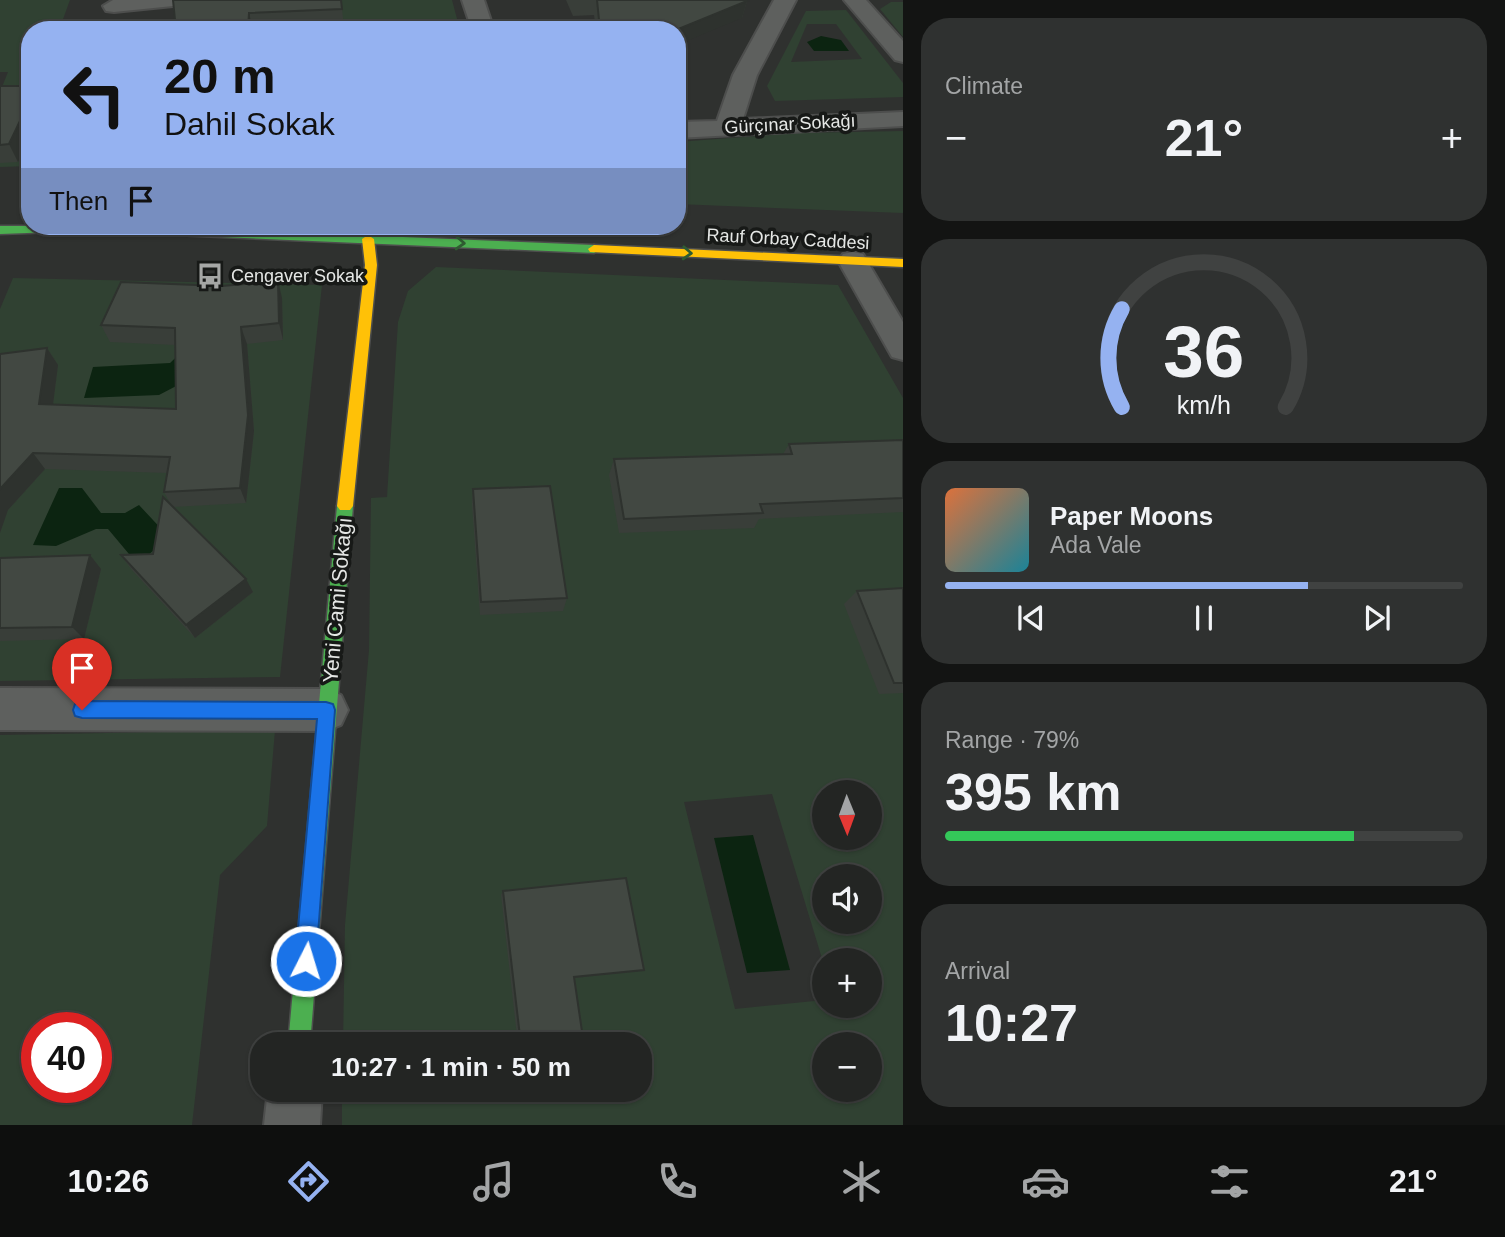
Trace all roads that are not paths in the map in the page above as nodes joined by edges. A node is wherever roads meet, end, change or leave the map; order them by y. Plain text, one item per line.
1 (173, 0) edge
2 (473, 0) edge
3 (785, 0) edge
4 (855, 0) edge
5 (113, 3) edge
6 (116, 21) edge
7 (480, 21) edge
8 (903, 55) edge
9 (903, 119) edge
10 (728, 126) junction
11 (686, 129) edge
12 (21, 230) edge
13 (1, 231) edge
14 (273, 235) edge
15 (368, 239) junction
16 (853, 261) junction
17 (903, 263) edge
18 (903, 349) edge
19 (0, 709) edge
20 (326, 710) junction
21 (300, 1032) edge
22 (294, 1102) edge
23 (292, 1125) edge

1 - 5 street
2 - 7 street
3 - 10 street
4 - 8 street
5 - 6 street
9 - 10 street, Gürçınar Sokağı
10 - 11 street, Gürçınar Sokağı
12 - 13 street, Rauf Orbay Caddesi
14 - 15 street, Rauf Orbay Caddesi
15 -> 16 street, Rauf Orbay Caddesi
15 - 20 street, Yeni Cami Sokağı
16 - 17 street, Rauf Orbay Caddesi
16 - 18 street
19 - 20 street
20 - 21 street, Yeni Cami Sokağı
22 - 23 street

